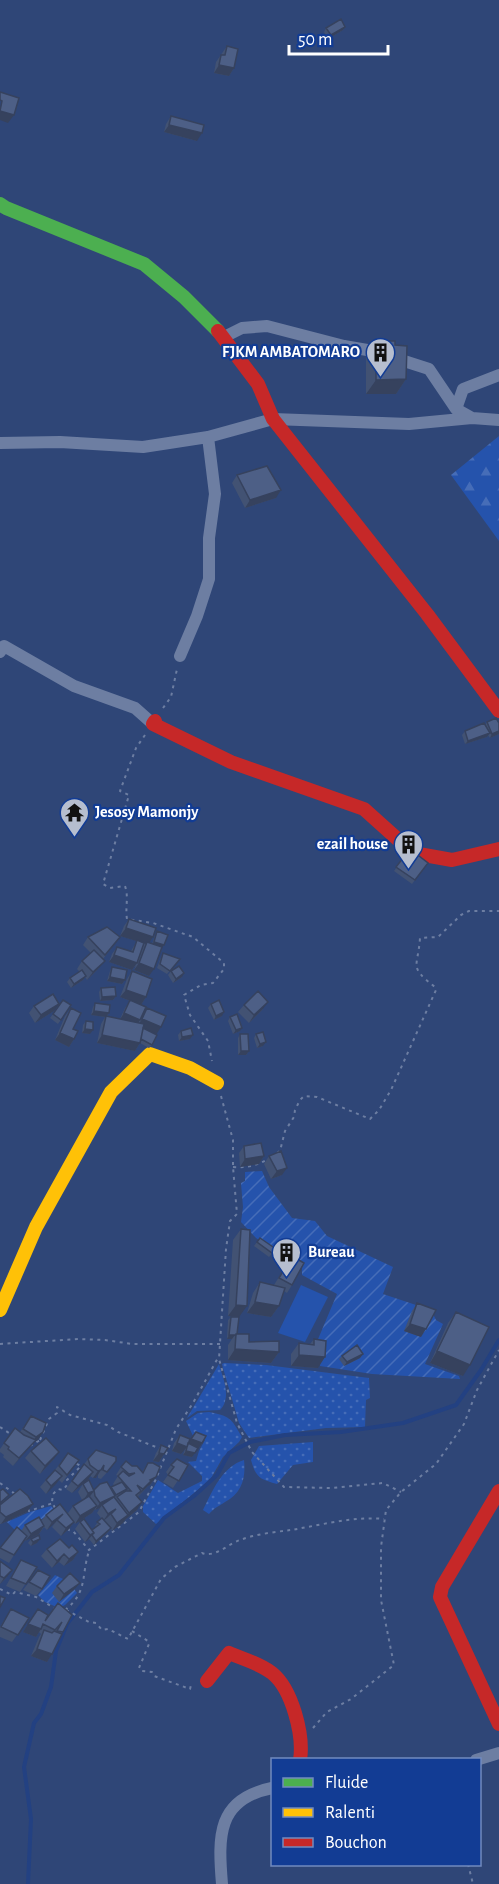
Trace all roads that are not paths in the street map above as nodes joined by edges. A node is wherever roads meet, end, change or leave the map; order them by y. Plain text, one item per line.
1 (0, 204) edge
2 (224, 337) junction
3 (499, 375) edge
4 (456, 409) junction
5 (472, 418) junction
6 (273, 419) junction
7 (499, 420) edge
8 (208, 437) junction
9 (0, 442) edge
10 (0, 652) edge
11 (180, 656) road end
12 (499, 711) edge
13 (154, 722) joint
14 (499, 849) edge
15 (217, 1083) road end
16 (0, 1310) edge
17 (499, 1491) edge
18 (207, 1681) road end
19 (499, 1724) edge
20 (499, 1753) edge
21 (301, 1754) edge
22 (481, 1758) edge
23 (271, 1788) edge
24 (222, 1884) edge

1 - 2 street
2 - 4 street
2 - 6 street
3 - 4 street
4 - 5 street
5 - 6 street
5 - 7 street
6 - 8 street
6 - 12 street
8 - 9 street
8 - 11 street
10 - 13 street
13 - 14 street
15 - 16 street
17 - 19 street
18 - 21 street
20 - 22 street
23 - 24 street

